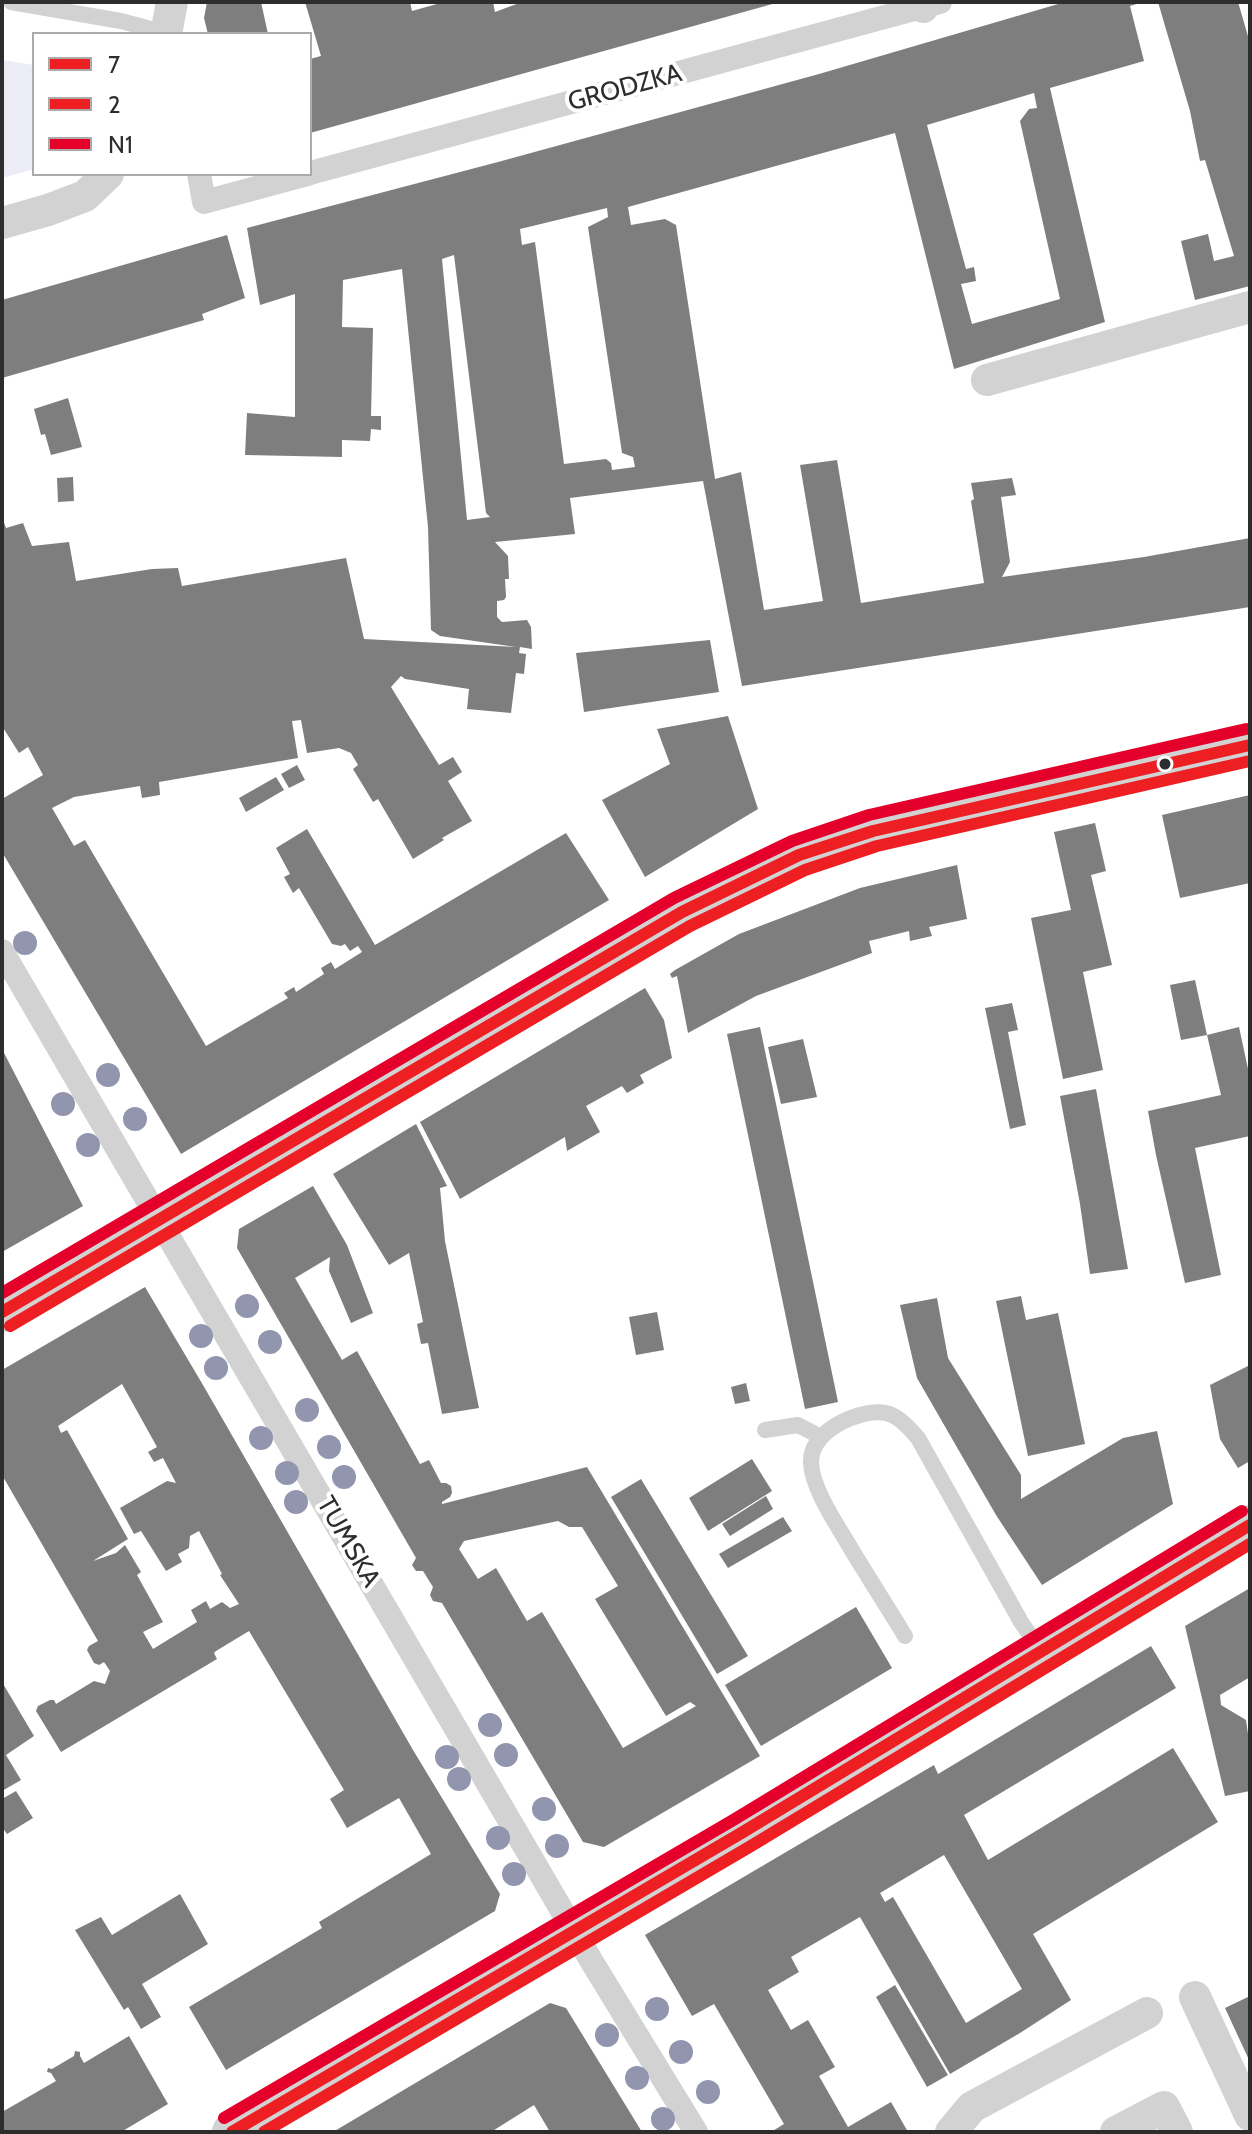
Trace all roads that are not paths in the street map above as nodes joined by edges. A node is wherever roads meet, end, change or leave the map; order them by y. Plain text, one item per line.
1 (11, 2) edge
2 (172, 2) edge
3 (928, 4) edge
4 (159, 32) edge
5 (166, 32) edge
6 (312, 173) edge
7 (106, 176) edge
8 (199, 176) edge
9 (302, 176) edge
10 (2, 223) edge
11 (1250, 307) edge
12 (987, 380) dead end
13 (1250, 745) edge
14 (2, 951) edge
15 (160, 1219) junction
16 (2, 1312) edge
17 (765, 1430) dead end
18 (821, 1437) junction
19 (1250, 1525) edge
20 (905, 1636) dead end
21 (1043, 1653) junction
22 (577, 1932) junction
23 (1195, 1997) dead end
24 (1147, 2013) dead end
25 (1250, 2115) edge
26 (232, 2132) edge
27 (696, 2132) edge
28 (951, 2132) edge
29 (1116, 2132) edge
30 (1177, 2132) edge

1 - 4 lane
2 - 5 street
3 - 6 street, GRODZKA
7 - 10 street
8 - 9 street, GRODZKA
11 - 12 street
13 - 15 street
14 - 15 street, TUMSKA
15 - 16 street
15 - 22 street, TUMSKA
17 - 18 lane
18 - 20 lane
18 - 21 lane
19 - 21 street
21 - 22 street
22 - 26 street
22 - 27 street, TUMSKA
23 - 25 street
24 - 28 street
29 - 30 street

